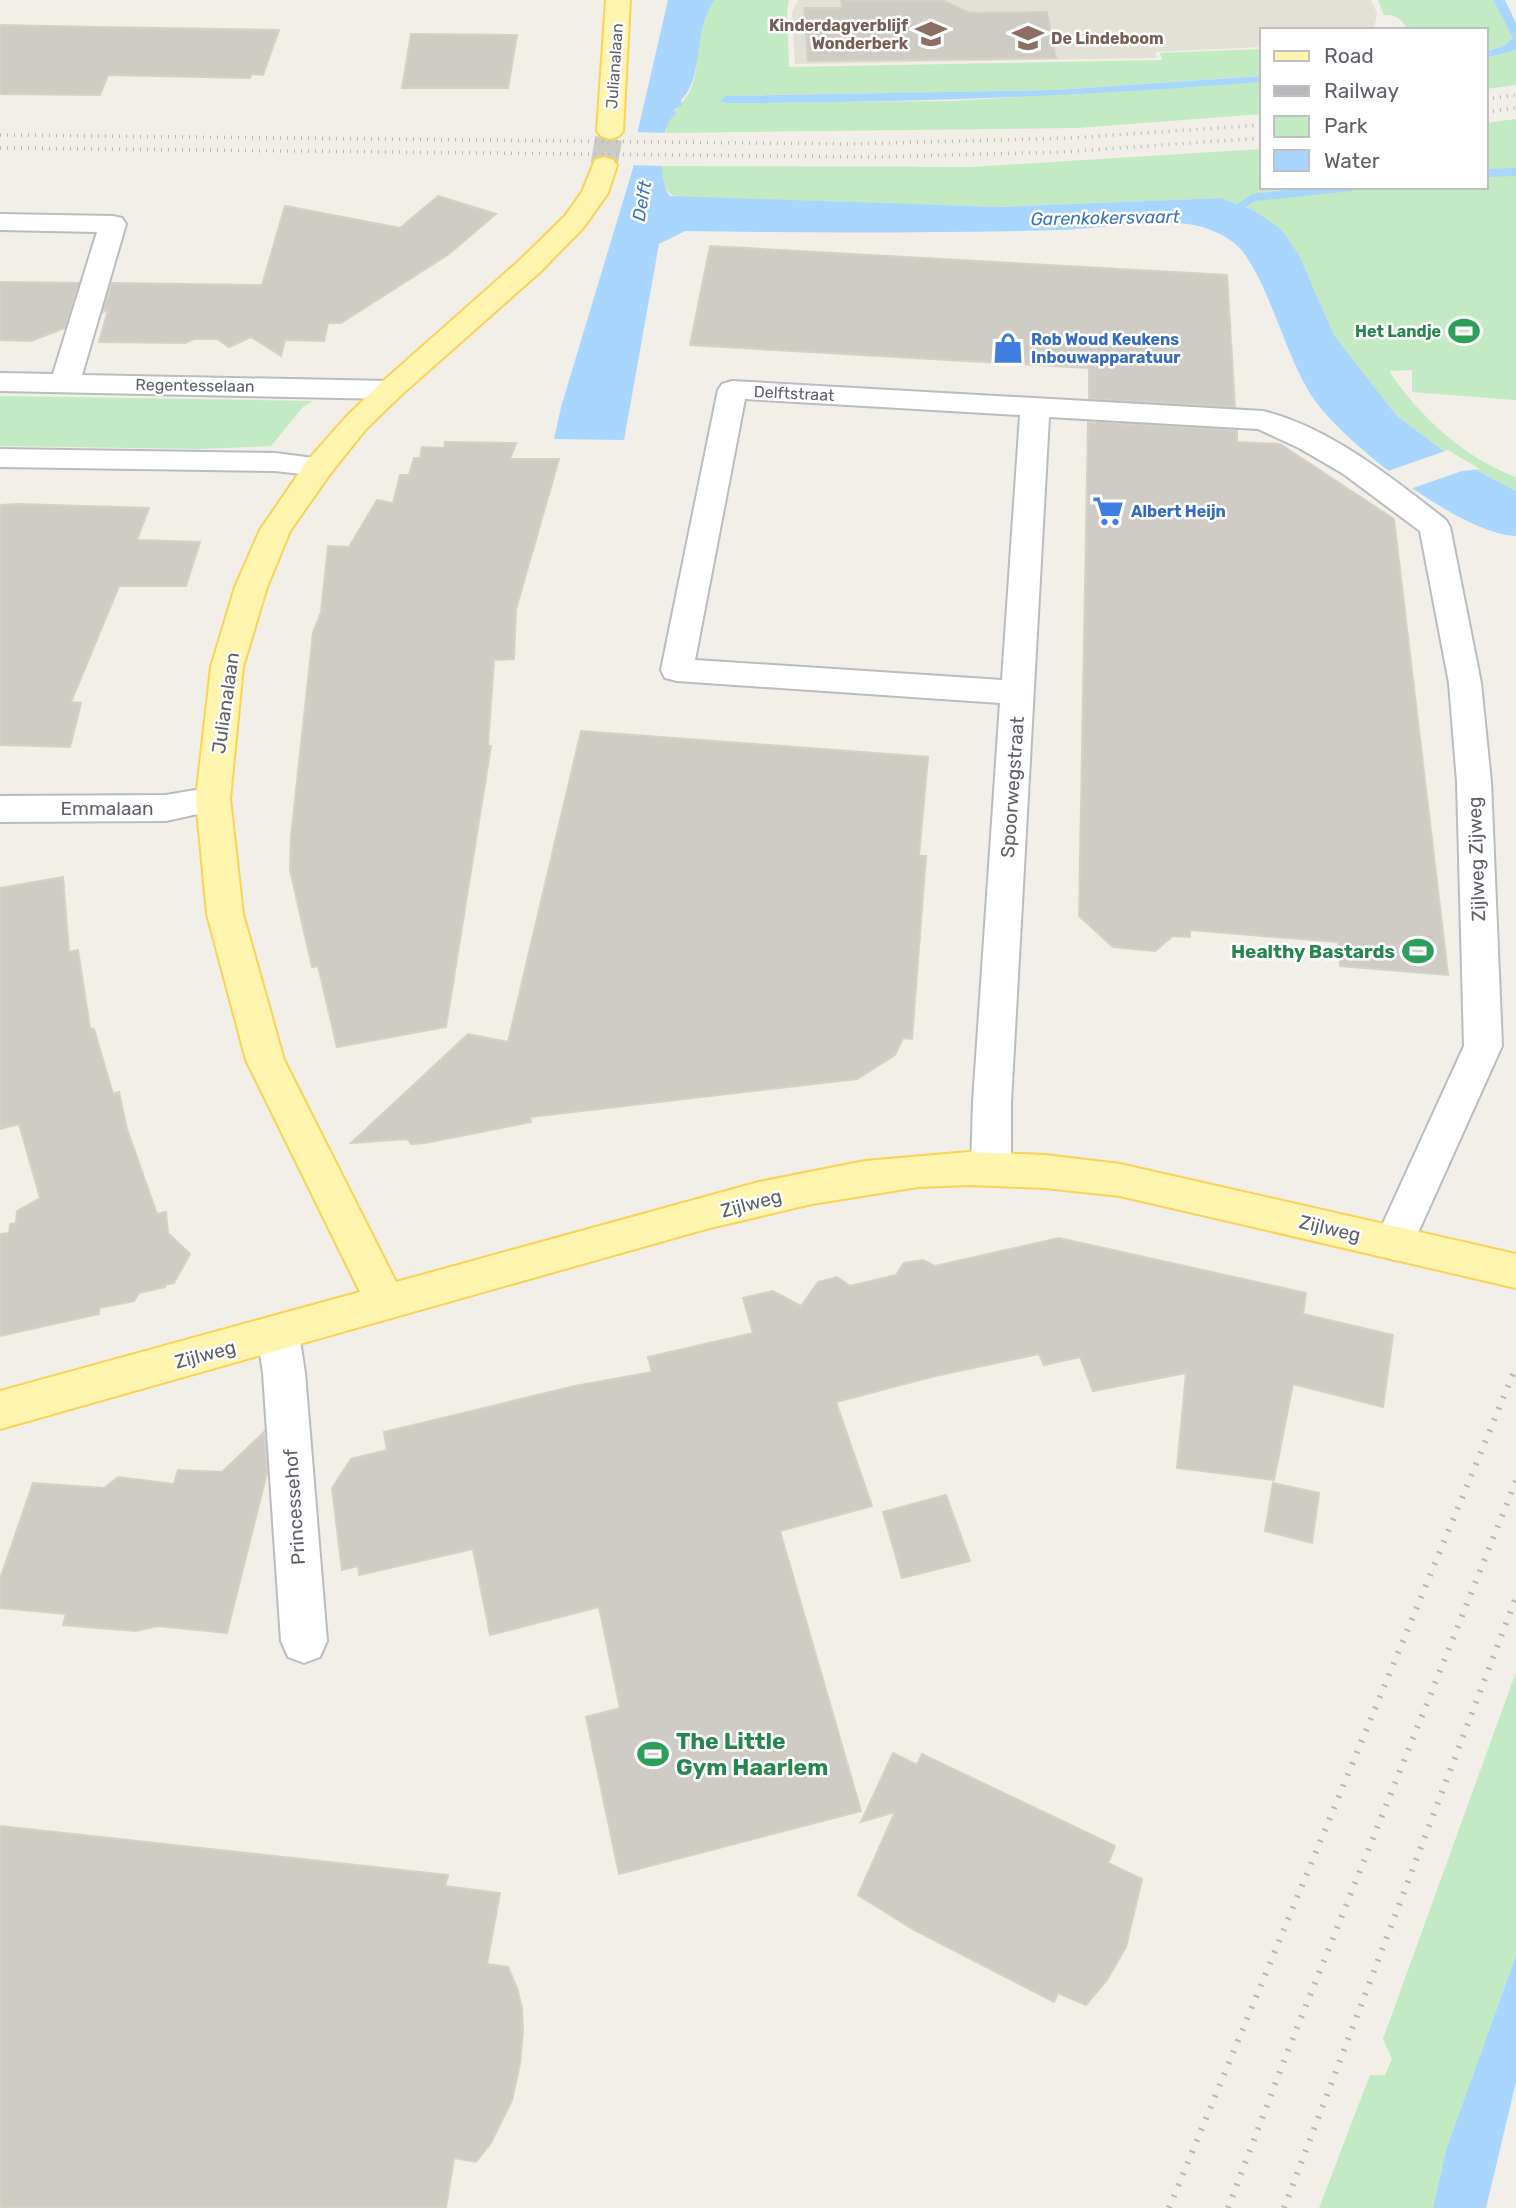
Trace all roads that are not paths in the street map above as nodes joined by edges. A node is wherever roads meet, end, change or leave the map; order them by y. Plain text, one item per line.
1 (618, 0) edge
2 (610, 131) tunnel mouth
3 (604, 165) tunnel mouth
4 (0, 222) edge
5 (0, 382) edge
6 (65, 383) junction
7 (390, 390) junction
8 (1035, 405) junction
9 (0, 458) edge
10 (319, 467) junction
11 (1382, 485) joint
12 (1018, 693) junction
13 (213, 799) junction
14 (0, 809) edge
15 (991, 1169) junction
16 (1394, 1243) junction
17 (1516, 1271) edge
18 (386, 1303) junction
19 (281, 1353) junction
20 (0, 1410) edge
21 (304, 1642) dead end

1 - 2 main road, Julianalaan
3 - 7 main road, Julianalaan
4 - 6 street
5 - 6 street, Regentesselaan
6 - 7 street, Regentesselaan
7 - 10 main road, Julianalaan
8 - 11 street, Delftstraat
8 - 12 street, Spoorwegstraat
8 - 12 street, Delftstraat
9 - 10 street
10 - 13 main road, Julianalaan
11 - 16 street, Zijlweg Zijweg
12 - 15 street, Spoorwegstraat
13 - 14 street, Emmalaan
13 - 18 main road, Julianalaan
15 - 16 main road, Zijlweg
15 - 18 main road, Zijlweg
16 - 17 main road, Zijlweg
18 - 19 main road, Zijlweg
19 - 20 main road, Zijlweg
19 - 21 street, Princessehof

